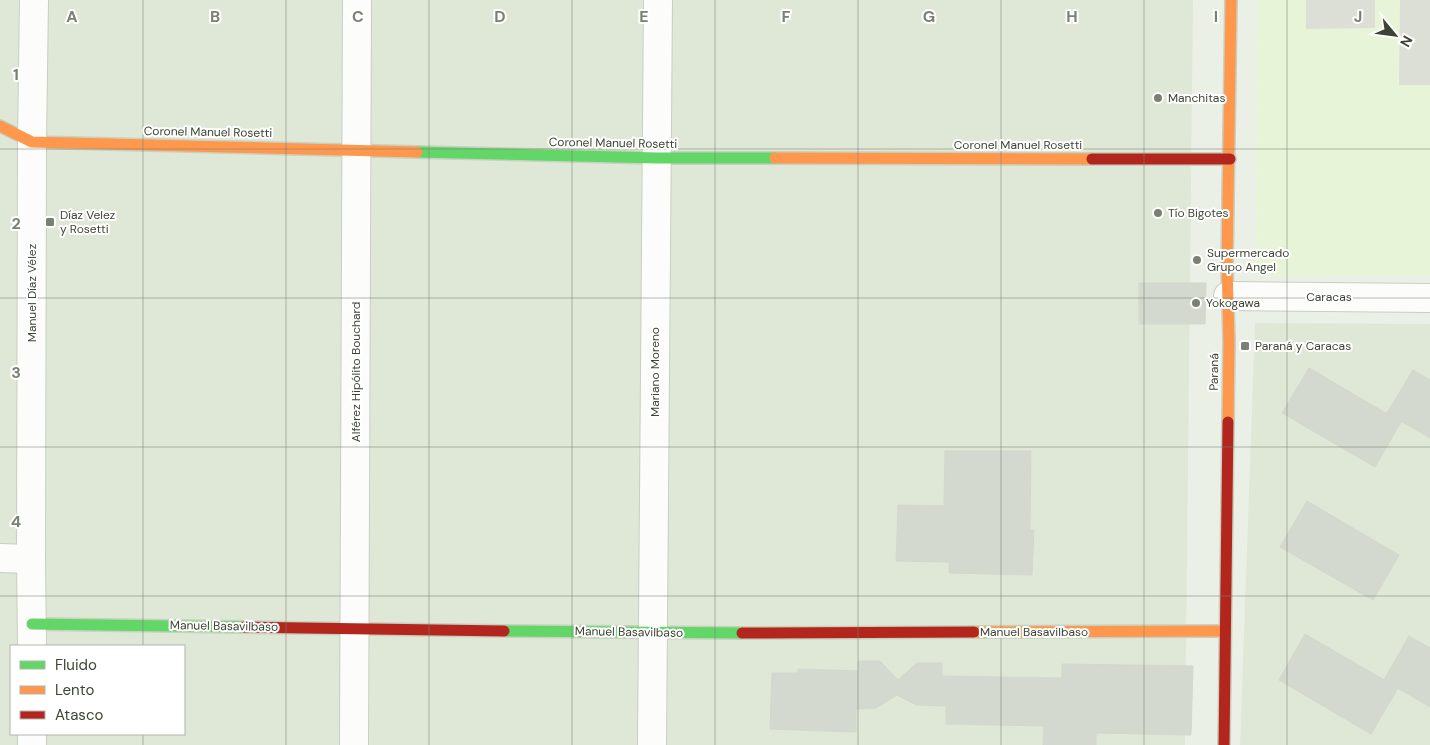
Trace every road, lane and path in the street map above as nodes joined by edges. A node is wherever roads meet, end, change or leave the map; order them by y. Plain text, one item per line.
1 (34, 0) edge
2 (357, 0) edge
3 (658, 0) edge
4 (1231, 0) edge
5 (0, 126) edge
6 (32, 142) junction
7 (357, 150) junction
8 (656, 158) junction
9 (1230, 159) junction
10 (1228, 296) junction
11 (1430, 298) edge
12 (0, 558) edge
13 (30, 559) junction
14 (354, 628) junction
15 (1225, 631) junction
16 (653, 633) junction
17 (32, 635) edge
18 (354, 745) edge
19 (652, 745) edge
20 (1224, 745) edge

1 - 6 street, Manuel Díaz Vélez
2 - 7 street, Alférez Hipólito Bouchard
3 - 8 street, Mariano Moreno
4 - 9 street, Paraná
5 - 6 street, Coronel Manuel Rosetti
6 - 7 street, Coronel Manuel Rosetti
6 - 13 street, Manuel Díaz Vélez
7 - 8 street, Coronel Manuel Rosetti
7 - 14 street, Alférez Hipólito Bouchard
8 - 9 street, Coronel Manuel Rosetti
8 - 16 street, Mariano Moreno
9 - 10 street, Paraná
10 - 11 street, Caracas
10 - 15 street, Paraná
12 - 13 street
13 - 17 street, Manuel Díaz Vélez
14 - 16 street, Manuel Basavilbaso
14 - 17 street, Manuel Basavilbaso
14 - 18 street, Alférez Hipólito Bouchard
15 - 16 street, Manuel Basavilbaso
15 - 20 street, Paraná
16 - 19 street, Mariano Moreno

